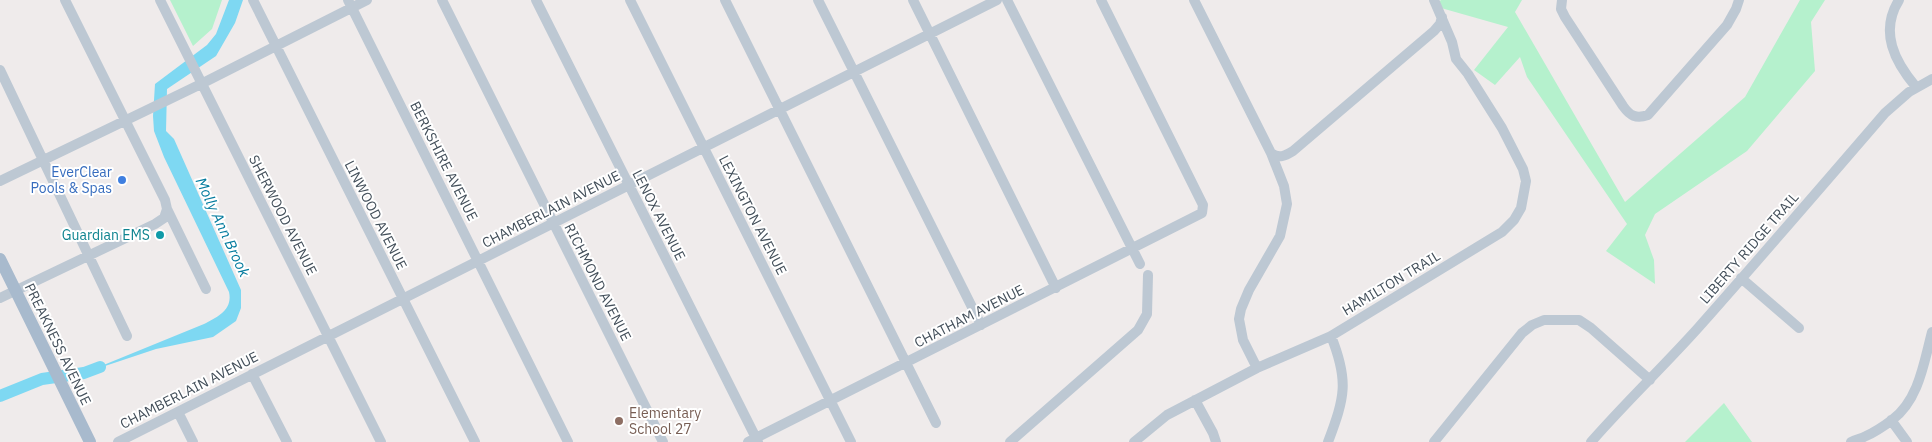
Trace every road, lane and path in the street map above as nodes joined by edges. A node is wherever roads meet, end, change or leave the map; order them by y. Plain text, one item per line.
1 (65, 0) edge
2 (160, 0) edge
3 (253, 0) edge
4 (367, 0) edge
5 (442, 0) edge
6 (536, 0) edge
7 (630, 0) edge
8 (725, 0) edge
9 (818, 0) edge
10 (913, 0) edge
11 (997, 0) edge
12 (1007, 0) edge
13 (1101, 0) edge
14 (1194, 0) edge
15 (1434, 0) edge
16 (1562, 0) edge
17 (1739, 0) edge
18 (1899, 0) edge
19 (350, 4) edge
20 (1442, 17) junction
21 (930, 34) junction
22 (277, 46) junction
23 (0, 70) edge
24 (854, 72) junction
25 (1932, 79) edge
26 (201, 84) junction
27 (1916, 88) junction
28 (779, 110) junction
29 (126, 120) junction
30 (704, 147) junction
31 (1271, 153) junction
32 (43, 160) junction
33 (0, 181) edge
34 (629, 185) junction
35 (167, 209) junction
36 (554, 223) junction
37 (1132, 249) junction
38 (89, 256) junction
39 (0, 259) edge
40 (478, 260) junction
41 (1140, 264) dead end
42 (1148, 275) dead end
43 (1741, 278) junction
44 (1056, 288) junction
45 (206, 289) dead end
46 (15, 291) junction
47 (0, 298) edge
48 (403, 298) junction
49 (981, 326) junction
50 (1799, 328) dead end
51 (1932, 332) edge
52 (127, 336) dead end
53 (328, 336) junction
54 (1331, 336) junction
55 (906, 363) junction
56 (1258, 368) junction
57 (252, 374) junction
58 (1650, 380) junction
59 (1195, 400) junction
60 (830, 401) junction
61 (178, 412) junction
62 (1891, 420) junction
63 (936, 423) dead end
64 (754, 441) edge
65 (90, 442) edge
66 (118, 442) edge
67 (193, 442) edge
68 (287, 442) edge
69 (381, 442) edge
70 (476, 442) edge
71 (568, 442) edge
72 (663, 442) edge
73 (851, 442) edge
74 (1010, 442) edge
75 (1134, 442) edge
76 (1216, 442) edge
77 (1328, 442) edge
78 (1434, 442) edge
79 (1591, 442) edge
80 (1851, 442) edge
81 (1907, 442) edge

1 - 29 street
2 - 26 street, SHERWOOD AVENUE
3 - 22 street, LINWOOD AVENUE
4 - 19 street
5 - 36 street, RICHMOND AVENUE
6 - 34 street, LENOX AVENUE
7 - 30 street, LEXINGTON AVENUE
8 - 28 street
9 - 24 street
10 - 21 street
11 - 21 street, CHAMBERLAIN AVENUE
12 - 37 street
13 - 37 street, CHATHAM AVENUE
14 - 31 street
15 - 20 street, HAMILTON TRAIL
16 - 17 street
18 - 27 street
19 - 22 street
19 - 40 street, BERKSHIRE AVENUE
20 - 31 street
20 - 54 street, HAMILTON TRAIL
21 - 24 street, CHAMBERLAIN AVENUE
21 - 44 street
22 - 26 street
22 - 48 street, LINWOOD AVENUE
23 - 32 street
24 - 28 street, CHAMBERLAIN AVENUE
24 - 49 street
25 - 27 street, LIBERTY RIDGE TRAIL
26 - 29 street
26 - 53 street, SHERWOOD AVENUE
27 - 43 street, LIBERTY RIDGE TRAIL
28 - 30 street, CHAMBERLAIN AVENUE
28 - 55 street
29 - 32 street
29 - 35 street
30 - 34 street, CHAMBERLAIN AVENUE
30 - 60 street, LEXINGTON AVENUE
31 - 56 street
32 - 33 street
32 - 38 street
34 - 36 street, CHAMBERLAIN AVENUE
34 - 64 street, LENOX AVENUE
35 - 38 street
35 - 45 street
36 - 40 street, CHAMBERLAIN AVENUE
36 - 72 street, RICHMOND AVENUE
37 - 41 street
37 - 44 street, CHATHAM AVENUE
38 - 46 street
38 - 52 street
39 - 46 main road, PREAKNESS AVENUE
40 - 48 street, CHAMBERLAIN AVENUE
40 - 71 street, BERKSHIRE AVENUE
42 - 74 street
43 - 50 street
43 - 58 street, LIBERTY RIDGE TRAIL
44 - 49 street, CHATHAM AVENUE
46 - 47 street
46 - 65 main road, PREAKNESS AVENUE
48 - 53 street, CHAMBERLAIN AVENUE
48 - 70 street, LINWOOD AVENUE
49 - 55 street, CHATHAM AVENUE
51 - 62 street
53 - 57 street, CHAMBERLAIN AVENUE
53 - 69 street, SHERWOOD AVENUE
54 - 56 street, HAMILTON TRAIL
54 - 77 street
55 - 60 street, CHATHAM AVENUE
55 - 63 street
56 - 59 street, HAMILTON TRAIL
57 - 61 street, CHAMBERLAIN AVENUE
57 - 68 street
58 - 78 street
58 - 79 street, LIBERTY RIDGE TRAIL
59 - 75 street, HAMILTON TRAIL
59 - 76 street
60 - 64 street, CHATHAM AVENUE
60 - 73 street, LEXINGTON AVENUE
61 - 66 street, CHAMBERLAIN AVENUE
61 - 67 street
62 - 80 street
62 - 81 street

